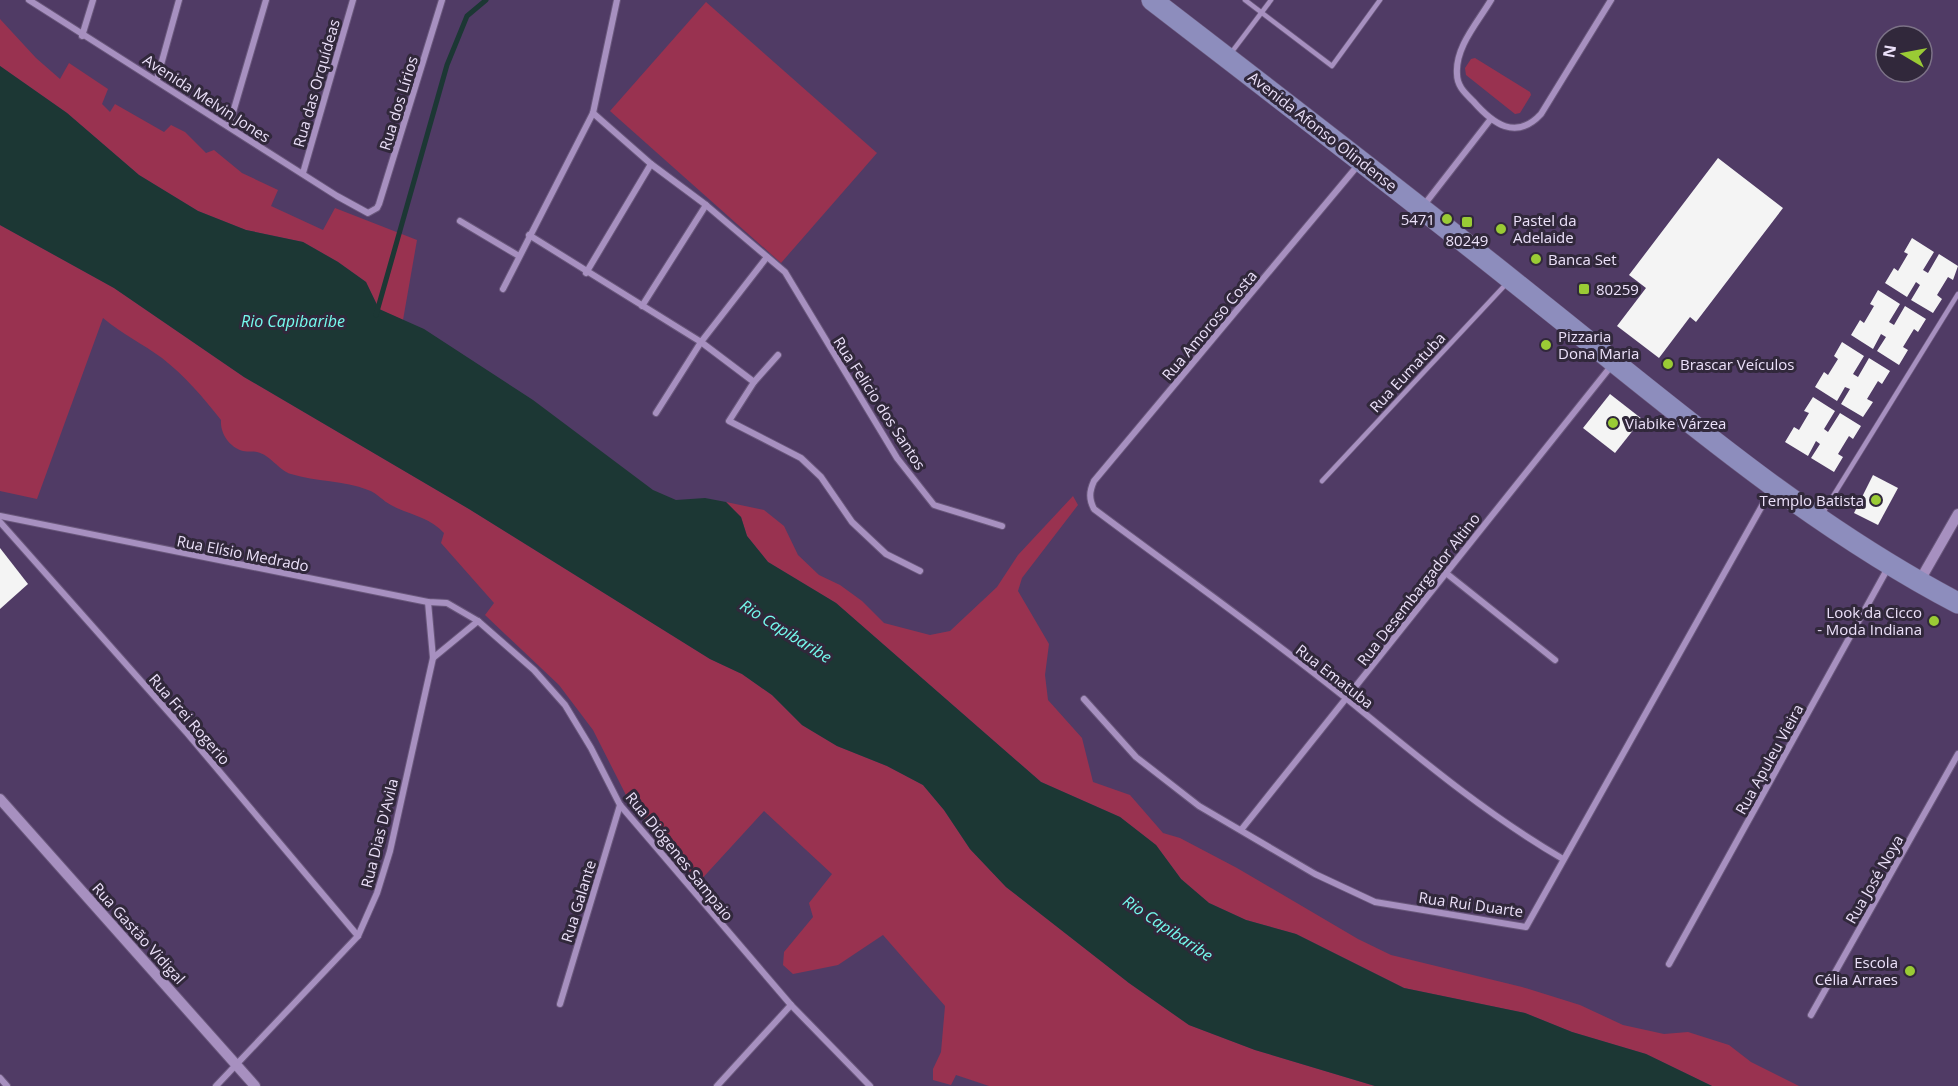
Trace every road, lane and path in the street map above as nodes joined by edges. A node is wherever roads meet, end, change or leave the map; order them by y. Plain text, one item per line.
1 (29, 0) edge
2 (93, 0) edge
3 (179, 0) edge
4 (266, 0) edge
5 (354, 0) edge
6 (442, 0) edge
7 (617, 0) edge
8 (1152, 0) edge
9 (1245, 0) edge
10 (1270, 0) edge
11 (1380, 0) edge
12 (1491, 0) edge
13 (1611, 0) edge
14 (1261, 12) junction
15 (82, 36) junction
16 (1228, 58) junction
17 (158, 79) junction
18 (593, 113) junction
19 (1490, 120) junction
20 (229, 126) junction
21 (1361, 161) junction
22 (651, 164) junction
23 (303, 173) junction
24 (706, 204) junction
25 (1422, 207) junction
26 (373, 211) joint
27 (460, 221) dead end
28 (529, 235) junction
29 (519, 256) junction
30 (767, 257) junction
31 (586, 273) junction
32 (1510, 278) junction
33 (503, 289) dead end
34 (1958, 294) edge
35 (642, 306) junction
36 (700, 342) junction
37 (778, 355) dead end
38 (1614, 362) junction
39 (754, 382) junction
40 (656, 413) dead end
41 (1322, 481) dead end
42 (1773, 485) junction
43 (1094, 509) joint
44 (1958, 514) edge
45 (0, 516) edge
46 (1819, 518) junction
47 (0, 522) edge
48 (1002, 526) dead end
49 (1889, 566) junction
50 (920, 571) dead end
51 (1446, 573) junction
52 (1919, 582) junction
53 (428, 602) junction
54 (1958, 603) edge
55 (478, 621) junction
56 (433, 658) junction
57 (1555, 660) dead end
58 (1346, 698) junction
59 (1084, 699) dead end
60 (1958, 754) edge
61 (0, 799) edge
62 (620, 804) junction
63 (1241, 830) junction
64 (1563, 859) junction
65 (358, 936) junction
66 (1669, 964) dead end
67 (560, 1004) dead end
68 (791, 1005) junction
69 (1811, 1015) dead end
70 (237, 1066) junction
71 (0, 1078) edge
72 (7, 1086) edge
73 (216, 1086) edge
74 (255, 1086) edge
75 (717, 1086) edge
76 (870, 1086) edge

1 - 15 street, Avenida Melvin Jones
2 - 15 street
3 - 17 street
4 - 20 street
5 - 23 street, Rua das Orquídeas
6 - 26 street, Rua dos Lírios
7 - 18 street
8 - 16 main road, Avenida Afonso Olindense
9 - 14 lane
10 - 14 lane
11 - 14 lane
12 - 19 street
13 - 19 street
14 - 16 lane
15 - 17 street, Avenida Melvin Jones
16 - 21 main road, Avenida Afonso Olindense
17 - 20 street, Avenida Melvin Jones
18 - 22 street, Rua Felicio dos Santos
18 - 28 street
19 - 25 street
20 - 23 street, Avenida Melvin Jones
21 - 25 main road, Avenida Afonso Olindense
21 - 43 street, Rua Amoroso Costa
22 - 24 street, Rua Felicio dos Santos
22 - 31 street
23 - 26 street, Avenida Melvin Jones
24 - 30 street, Rua Felicio dos Santos
24 - 35 street
25 - 32 main road, Avenida Afonso Olindense
27 - 29 street
28 - 29 street
28 - 31 street
29 - 33 street
30 - 36 street
30 - 48 street, Rua Felicio dos Santos
31 - 35 street
32 - 38 main road, Avenida Afonso Olindense
32 - 41 lane, Rua Eumatuba
34 - 46 lane
35 - 36 street
36 - 39 street
36 - 40 street
37 - 39 street
38 - 42 main road, Avenida Afonso Olindense
38 - 51 street, Rua Desembargador Altino
39 - 50 street
42 - 46 main road, Avenida Afonso Olindense
42 - 64 street, Rua Rui Duarte
43 - 58 street, Rua Ematuba
44 - 52 street
45 - 53 street, Rua Elísio Medrado
46 - 49 main road, Avenida Afonso Olindense
47 - 65 street, Rua Frei Rogerio
49 - 52 main road, Avenida Afonso Olindense
49 - 66 street, Rua Apuleu Vieira
51 - 57 street
51 - 58 street, Rua Desembargador Altino
52 - 54 main road, Avenida Afonso Olindense
53 - 55 street, Rua Elísio Medrado
53 - 56 street, Rua Dias D'Avila
55 - 56 street
55 - 62 street, Rua Diógenes Sampaio
56 - 65 street, Rua Dias D'Avila
58 - 63 street, Rua Desembargador Altino
58 - 64 street, Rua Ematuba
59 - 63 street, Rua Rui Duarte
60 - 69 street, Rua José Noya
61 - 70 street, Rua Gastão Vidigal
62 - 67 street, Rua Galante
62 - 68 street, Rua Diógenes Sampaio
63 - 64 street, Rua Rui Duarte
65 - 70 street, Rua Dias D'Avila
68 - 75 street
68 - 76 street, Rua Diógenes Sampaio
70 - 73 street, Rua Dias D'Avila
70 - 74 street, Rua Gastão Vidigal
71 - 72 street

